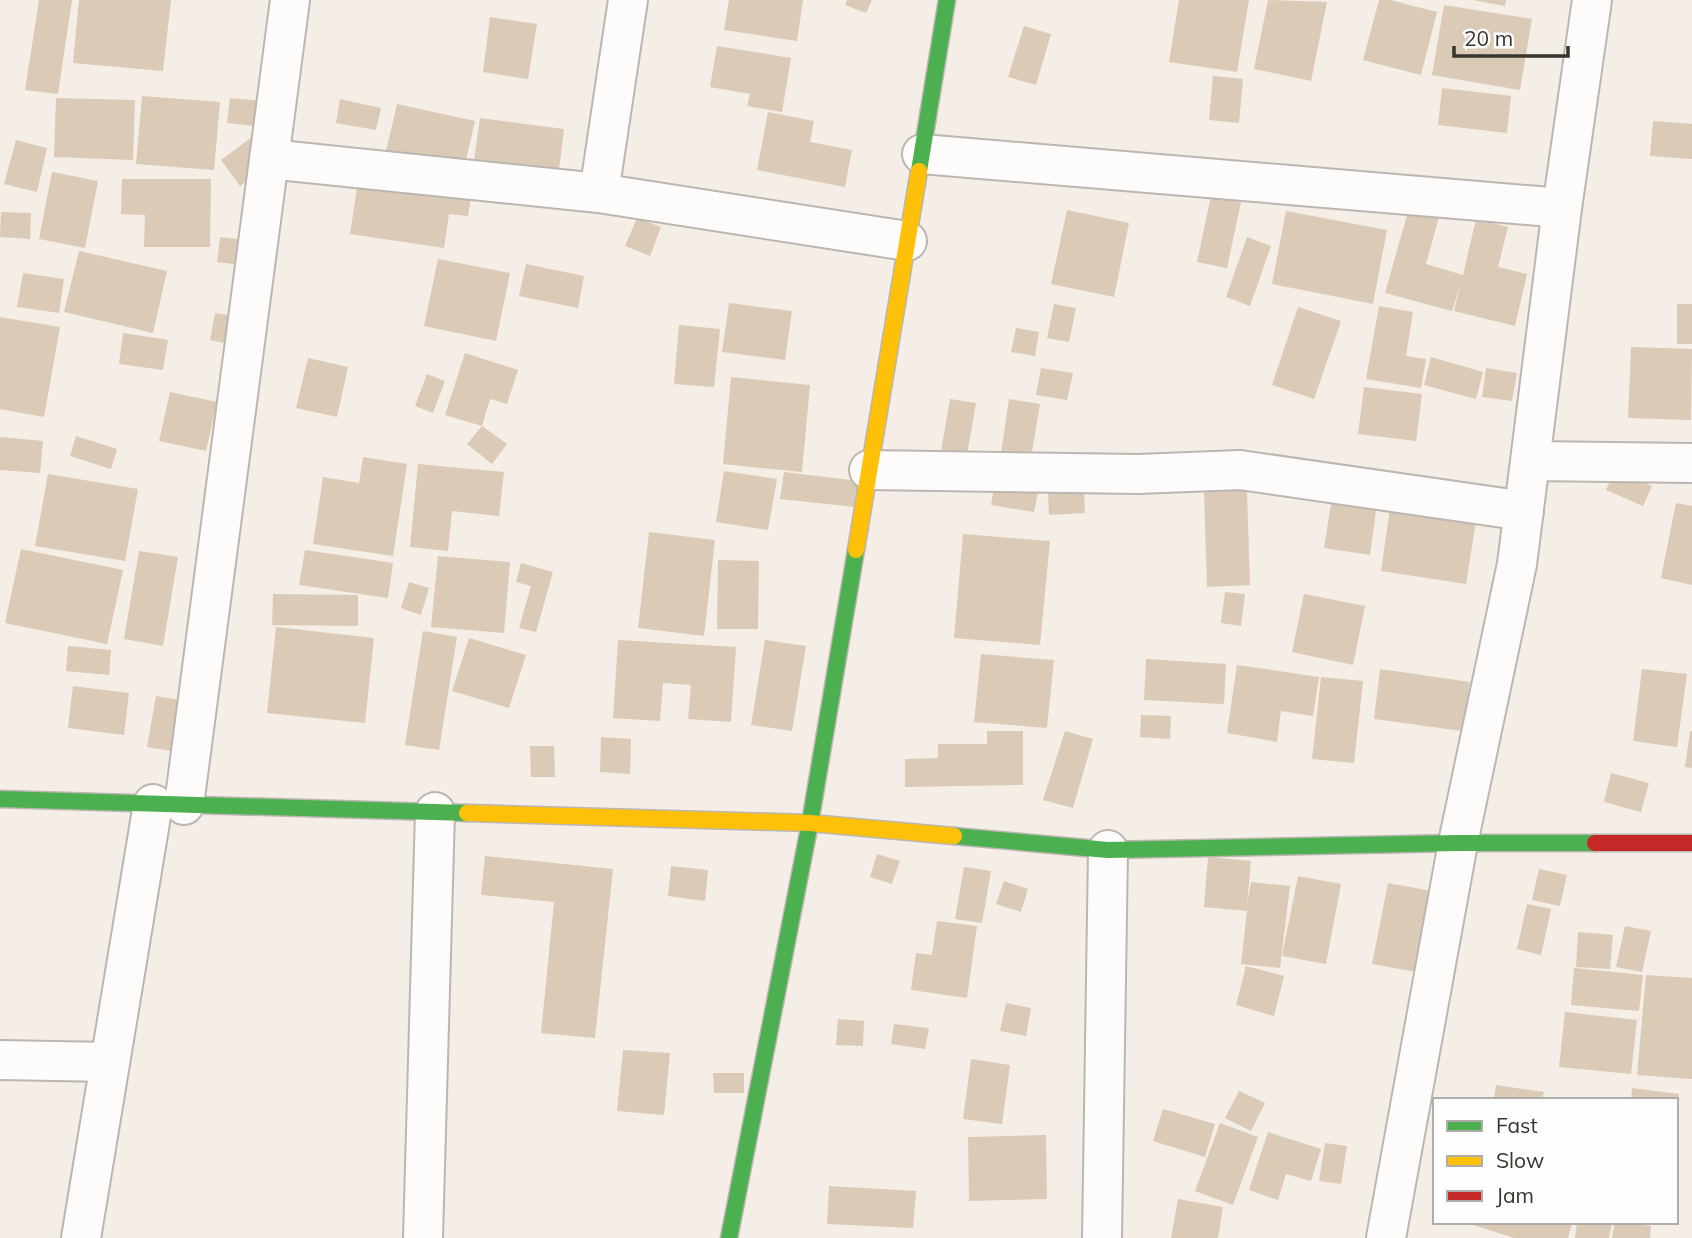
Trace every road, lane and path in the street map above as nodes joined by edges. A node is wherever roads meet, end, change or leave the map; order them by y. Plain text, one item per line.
1 (290, 0) edge
2 (628, 0) edge
3 (947, 0) edge
4 (1592, 0) edge
5 (922, 154) junction
6 (269, 159) junction
7 (599, 193) junction
8 (1562, 208) junction
9 (907, 241) junction
10 (1531, 461) junction
11 (1692, 463) edge
12 (869, 470) junction
13 (1524, 511) junction
14 (0, 799) edge
15 (169, 804) junction
16 (435, 812) junction
17 (810, 823) junction
18 (1458, 843) junction
19 (1692, 843) edge
20 (1108, 850) junction
21 (0, 1060) edge
22 (110, 1062) junction
23 (81, 1238) edge
24 (423, 1238) edge
25 (729, 1238) edge
26 (1102, 1238) edge
27 (1386, 1238) edge

1 - 6 street
2 - 7 street
3 - 5 street
4 - 8 street
5 - 8 street
5 - 9 street
6 - 7 street
6 - 15 street
7 - 9 street
8 - 10 street
9 - 12 street
10 - 11 street
10 - 13 street
12 - 13 street
12 - 17 street
13 - 18 street
14 - 15 street
15 - 16 street
15 - 22 street
16 - 17 street
16 - 24 street
17 - 20 street
17 - 25 street
18 - 19 street
18 - 20 street
18 - 27 street
20 - 26 street
21 - 22 street
22 - 23 street

